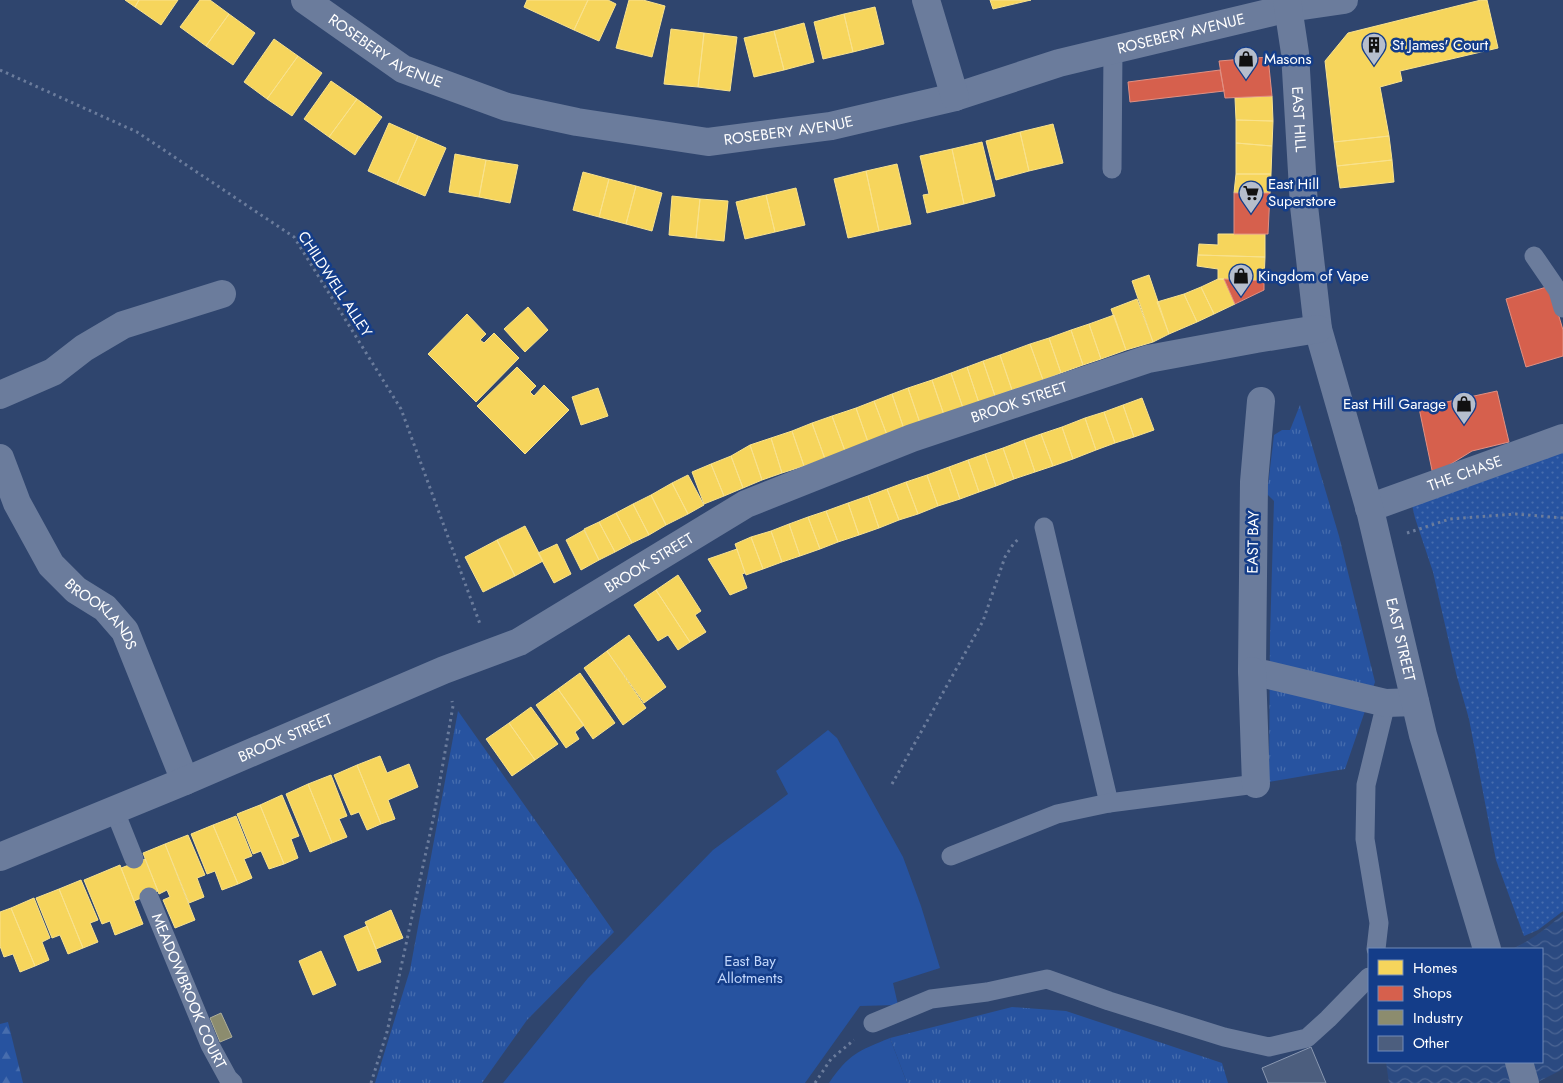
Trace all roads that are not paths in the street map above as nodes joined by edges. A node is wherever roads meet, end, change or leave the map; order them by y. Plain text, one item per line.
1 (305, 0) edge
2 (926, 0) edge
3 (1344, 0) edge
4 (1288, 4) edge
5 (1113, 50) junction
6 (955, 97) junction
7 (1112, 169) dead end
8 (1534, 256) dead end
9 (222, 294) dead end
10 (1563, 308) edge
11 (1318, 329) junction
12 (0, 395) edge
13 (1267, 410) dead end
14 (1563, 438) edge
15 (0, 458) edge
16 (1369, 508) junction
17 (1044, 527) road end
18 (1252, 672) junction
19 (1415, 702) junction
20 (1386, 703) junction
21 (185, 781) junction
22 (1256, 784) joint
23 (1109, 803) junction
24 (114, 809) junction
25 (951, 856) dead end
26 (0, 857) edge
27 (134, 858) dead end
28 (149, 897) dead end
29 (1485, 940) edge
30 (1376, 948) edge
31 (1368, 978) edge
32 (873, 1023) road end
33 (1519, 1063) edge
34 (233, 1083) edge
35 (1525, 1083) edge

1 - 6 street, ROSEBERY AVENUE
2 - 6 street
3 - 4 street, ROSEBERY AVENUE
4 - 5 street, ROSEBERY AVENUE
4 - 11 street, EAST HILL
5 - 6 street, ROSEBERY AVENUE
5 - 7 lane
8 - 10 lane
9 - 12 street
11 - 16 street, EAST STREET
11 - 21 street, BROOK STREET
13 - 18 street, EAST BAY
14 - 16 street, THE CHASE
15 - 21 street, BROOKLANDS
16 - 19 street, EAST STREET
17 - 23 lane
18 - 20 street
18 - 22 street, EAST BAY
19 - 20 street
19 - 29 street, EAST STREET
20 - 30 lane
21 - 24 street, BROOK STREET
22 - 23 lane
23 - 25 lane
24 - 26 street, BROOK STREET
24 - 27 lane
28 - 34 lane, MEADOWBROOK COURT
31 - 32 lane
33 - 35 street

